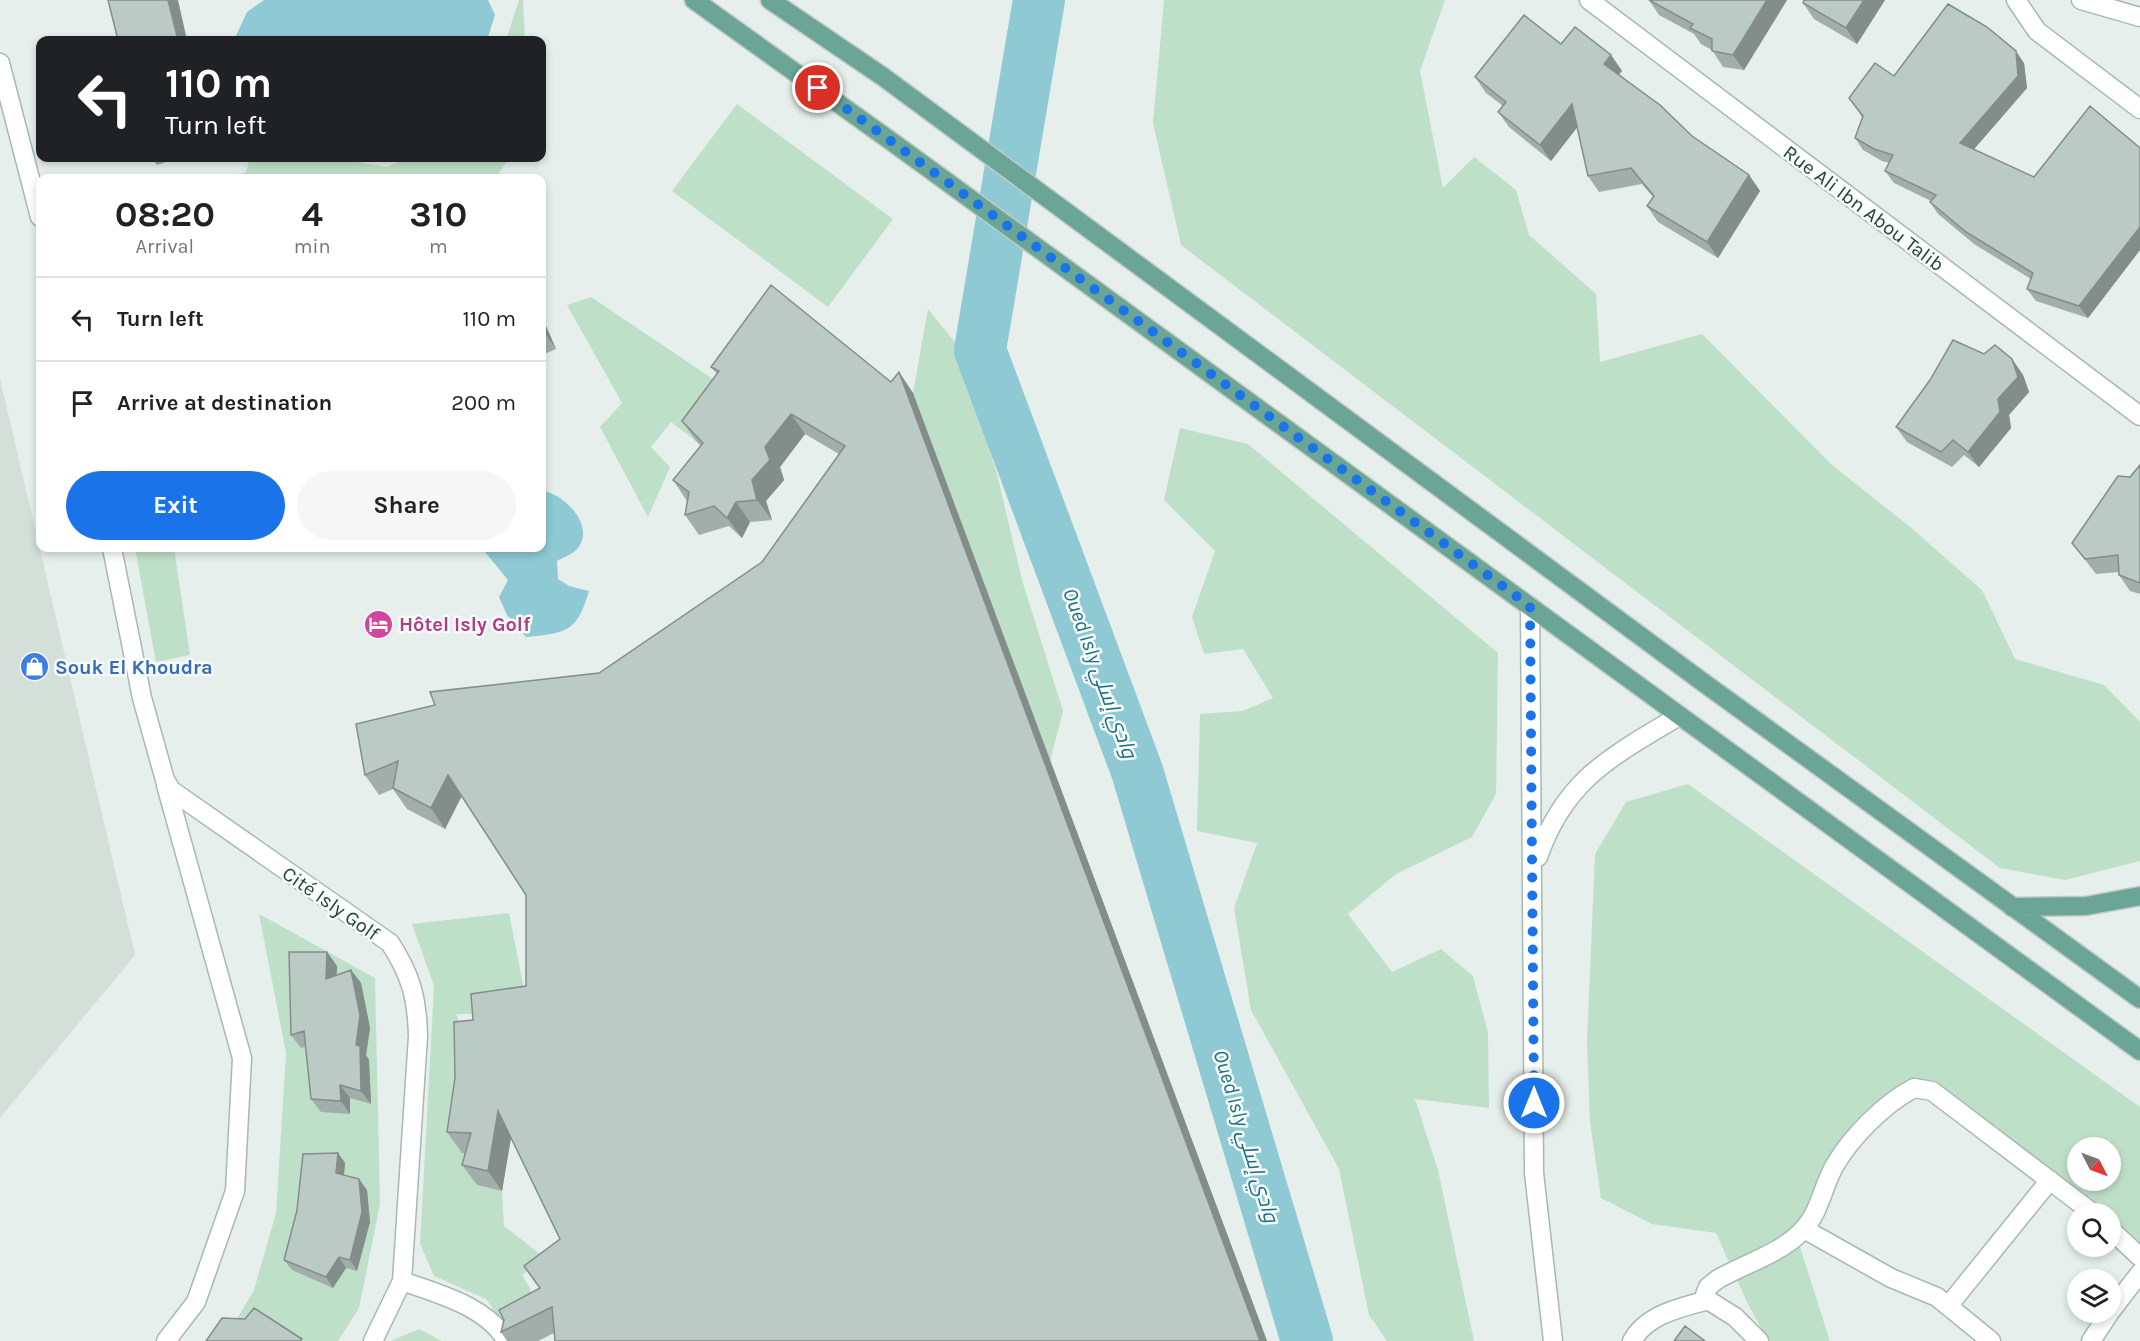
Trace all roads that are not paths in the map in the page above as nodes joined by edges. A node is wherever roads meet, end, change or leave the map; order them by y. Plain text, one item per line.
1 (694, 0) edge
2 (770, 0) edge
3 (1589, 0) edge
4 (2016, 0) edge
5 (2082, 0) edge
6 (1614, 9) edge
7 (2140, 17) edge
8 (0, 63) edge
9 (2140, 109) edge
10 (36, 202) edge
11 (2140, 416) edge
12 (113, 552) edge
13 (1530, 606) junction
14 (1679, 716) junction
15 (165, 780) junction
16 (1533, 870) junction
17 (2140, 896) edge
18 (2012, 907) junction
19 (2140, 999) edge
20 (2140, 1051) edge
21 (2050, 1180) junction
22 (2080, 1203) edge
23 (1804, 1229) junction
24 (2121, 1239) edge
25 (2140, 1257) edge
26 (2140, 1273) edge
27 (402, 1281) junction
28 (2121, 1298) edge
29 (1708, 1300) junction
30 (1949, 1305) junction
31 (2103, 1323) edge
32 (166, 1341) edge
33 (373, 1341) edge
34 (507, 1341) edge
35 (1552, 1341) edge
36 (1632, 1341) edge
37 (1759, 1341) edge
38 (1991, 1341) edge
39 (2091, 1341) edge

1 - 13 main road
2 - 18 main road
3 - 6 street, Rue Ali Ibn Abou Talib
4 - 9 street
5 - 7 street
6 - 11 street, Rue Ali Ibn Abou Talib
8 - 10 street
12 - 15 street, Cité Isly Golf
13 - 14 main road
13 - 16 street
14 - 16 street
14 - 20 main road
15 - 27 street, Cité Isly Golf
15 - 32 street
16 - 35 street
17 - 18 main road
18 - 19 main road
21 - 22 street
21 - 23 street
21 - 30 street
23 - 29 street
23 - 30 street
24 - 25 street
26 - 28 street
27 - 33 street, Cité Isly Golf
27 - 34 street
29 - 36 street
29 - 37 street
30 - 38 street
31 - 39 street

